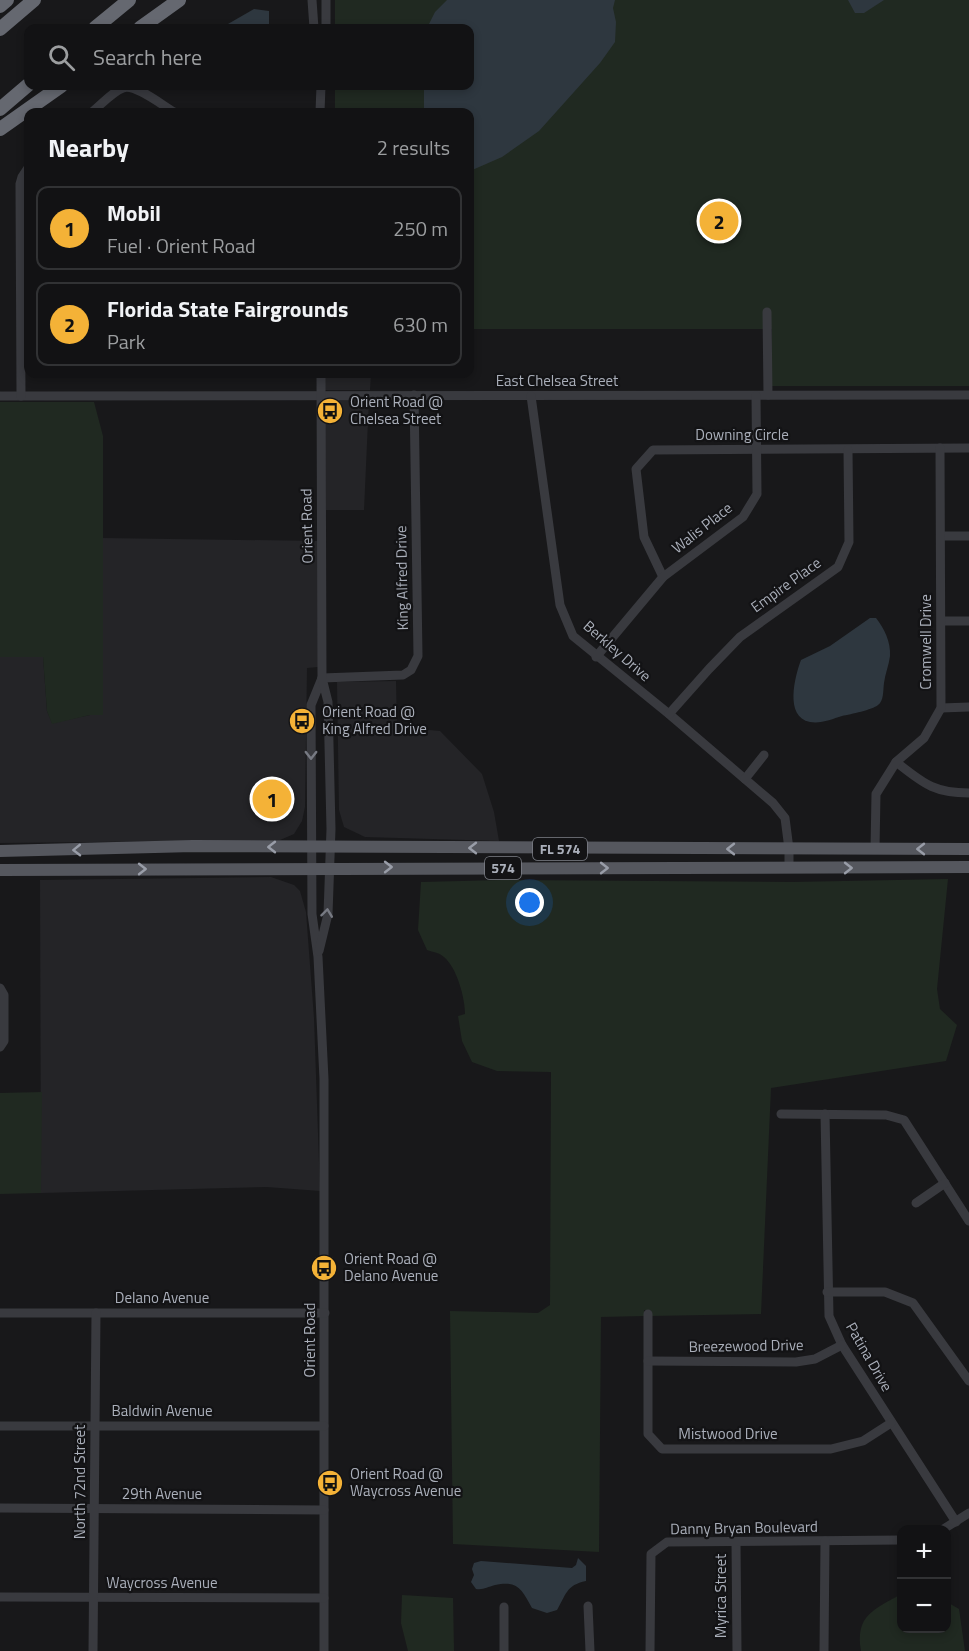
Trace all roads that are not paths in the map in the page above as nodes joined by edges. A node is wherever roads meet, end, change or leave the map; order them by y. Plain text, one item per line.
1 (7, 0) edge
2 (34, 0) edge
3 (129, 0) edge
4 (179, 0) edge
5 (312, 0) edge
6 (326, 0) edge
7 (0, 6) edge
8 (100, 24) edge
9 (146, 24) edge
10 (314, 24) edge
11 (326, 24) edge
12 (0, 29) edge
13 (24, 88) edge
14 (55, 90) edge
15 (119, 90) edge
16 (138, 90) edge
17 (321, 90) edge
18 (30, 108) edge
19 (97, 108) edge
20 (167, 108) edge
21 (320, 108) edge
22 (0, 109) edge
23 (24, 112) edge
24 (0, 129) edge
25 (24, 174) edge
26 (24, 208) edge
27 (767, 312) dead end
28 (24, 331) edge
29 (321, 378) edge
30 (321, 394) junction
31 (414, 395) junction
32 (768, 395) junction
33 (969, 395) edge
34 (0, 396) edge
35 (21, 396) junction
36 (531, 396) junction
37 (756, 396) junction
38 (940, 448) junction
39 (969, 448) edge
40 (756, 450) junction
41 (848, 450) junction
42 (940, 536) junction
43 (969, 536) edge
44 (663, 577) junction
45 (942, 621) junction
46 (969, 621) edge
47 (596, 657) junction
48 (322, 678) junction
49 (969, 707) edge
50 (941, 708) junction
51 (669, 714) junction
52 (764, 755) dead end
53 (896, 762) junction
54 (745, 779) junction
55 (969, 793) edge
56 (312, 847) junction
57 (330, 847) junction
58 (789, 849) junction
59 (875, 849) junction
60 (969, 849) edge
61 (0, 851) edge
62 (312, 867) junction
63 (330, 867) junction
64 (969, 867) edge
65 (789, 868) junction
66 (0, 870) edge
67 (318, 957) junction
68 (0, 988) edge
69 (0, 1047) edge
70 (781, 1114) dead end
71 (825, 1114) junction
72 (945, 1184) junction
73 (916, 1203) dead end
74 (969, 1221) edge
75 (827, 1292) junction
76 (0, 1313) edge
77 (96, 1313) junction
78 (325, 1313) junction
79 (648, 1314) dead end
80 (842, 1345) junction
81 (648, 1361) junction
82 (969, 1381) edge
83 (891, 1423) junction
84 (0, 1426) edge
85 (96, 1426) junction
86 (324, 1426) junction
87 (0, 1508) edge
88 (96, 1509) junction
89 (324, 1510) junction
90 (969, 1513) edge
91 (956, 1521) junction
92 (950, 1525) edge
93 (897, 1540) edge
94 (825, 1541) junction
95 (736, 1542) junction
96 (0, 1597) edge
97 (95, 1598) junction
98 (324, 1598) junction
99 (588, 1606) dead end
100 (504, 1607) dead end
101 (93, 1651) edge
102 (324, 1651) edge
103 (504, 1651) edge
104 (590, 1651) edge
105 (650, 1651) edge
106 (736, 1651) edge
107 (824, 1651) edge

1 - 7 highway
2 - 12 highway
3 - 8 highway
4 - 9 highway
5 - 10 street
6 - 11 street
13 - 22 highway
14 - 18 highway
15 - 19 street
16 - 20 street
17 - 21 street
23 - 24 highway
25 - 26 street
27 - 32 street
28 - 35 street
29 - 30 street, Orient Road
30 - 31 street, East Chelsea Street
30 - 35 street, East Chelsea Street
30 - 48 street, Orient Road
31 - 36 street, East Chelsea Street
31 - 48 street, King Alfred Drive
32 - 33 street, East Chelsea Street
32 - 37 street, East Chelsea Street
34 - 35 street, East Chelsea Street
36 - 37 street, East Chelsea Street
36 - 47 street, Berkley Drive
37 - 40 street, Walis Place
38 - 39 street, Downing Circle
38 - 41 street, Downing Circle
38 - 42 street, Cromwell Drive
40 - 41 street, Downing Circle
40 - 44 street, Walis Place
40 - 44 street, Downing Circle
41 - 51 street, Empire Place
42 - 43 street
42 - 45 street, Cromwell Drive
44 - 47 street, Walis Place
45 - 46 street
45 - 50 street, Cromwell Drive
47 - 51 street, Berkley Drive
48 -> 56 street, Orient Road
48 - 57 street, Orient Road
49 - 50 street
50 - 53 street, Cromwell Drive
51 - 54 street, Berkley Drive
52 - 54 street
53 - 55 street
53 - 59 street, Cromwell Drive
54 - 58 street, Berkley Drive
56 - 57 main road, FL 574
56 -> 61 main road, FL 574
56 - 62 street, Orient Road
58 -> 57 main road, FL 574
57 - 63 street, Orient Road
58 - 59 main road, FL 574
58 - 65 street, Berkley Drive
60 -> 59 main road, FL 574
62 - 63 main road, 574
66 -> 62 main road, 574
62 - 67 street, Orient Road
63 -> 65 main road, 574
67 -> 63 street, Orient Road
65 -> 64 main road, 574
67 - 78 street, Orient Road
68 - 69 street
70 - 71 street
71 - 72 street
71 - 75 street, Patina Drive
72 - 73 street
72 - 74 street
75 - 80 street, Patina Drive
75 - 82 street
76 - 77 street, Delano Avenue
77 - 78 street, Delano Avenue
77 - 85 street, North 72nd Street
78 - 86 street, Orient Road
79 - 81 street, Mistwood Drive
80 - 81 street, Breezewood Drive
80 - 83 street, Patina Drive
81 - 83 street, Mistwood Drive
83 - 91 street, Patina Drive
84 - 85 street, Baldwin Avenue
85 - 86 street, Baldwin Avenue
85 - 88 street, North 72nd Street
86 - 89 street, Orient Road
87 - 88 street, 29th Avenue
88 - 89 street, 29th Avenue
88 - 97 street, North 72nd Street
89 - 98 street, Orient Road
90 - 91 street
91 - 92 street
93 - 94 street, Danny Bryan Boulevard
94 - 95 street, Danny Bryan Boulevard
94 - 107 street
95 - 105 street, Danny Bryan Boulevard
95 - 106 street, Myrica Street
96 - 97 street, Waycross Avenue
97 - 98 street, Waycross Avenue
97 - 101 street, North 72nd Street
98 - 102 street, Orient Road
99 - 104 street
100 - 103 street

